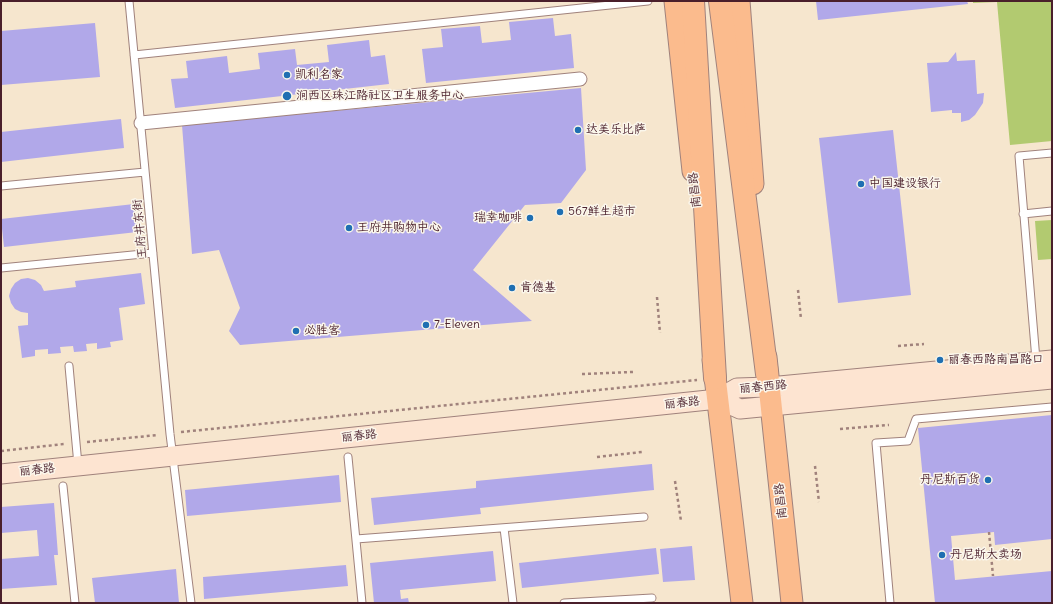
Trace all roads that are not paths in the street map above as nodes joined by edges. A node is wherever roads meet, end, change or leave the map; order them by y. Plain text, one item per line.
1 (129, 1) edge
2 (648, 1) edge
3 (675, 1) edge
4 (693, 1) edge
5 (720, 1) edge
6 (739, 1) edge
7 (134, 55) junction
8 (580, 79) dead end
9 (141, 123) junction
10 (1052, 154) edge
11 (145, 172) junction
12 (1, 186) edge
13 (1052, 211) edge
14 (1023, 214) junction
15 (153, 253) junction
16 (1, 268) edge
17 (69, 366) dead end
18 (1042, 371) edge
19 (716, 388) junction
20 (769, 389) junction
21 (1052, 407) edge
22 (172, 455) junction
23 (348, 457) dead end
24 (78, 465) junction
25 (1, 474) edge
26 (63, 486) dead end
27 (644, 517) dead end
28 (504, 528) junction
29 (356, 539) junction
30 (652, 598) dead end
31 (75, 603) edge
32 (191, 603) edge
33 (362, 603) edge
34 (513, 603) edge
35 (564, 603) edge
36 (742, 603) edge
37 (792, 603) edge
38 (890, 603) edge

1 - 7 lane, 王府井东街
2 - 7 lane
3 - 19 main road, 南昌路
4 - 19 highway, 南昌路
5 - 20 highway, 南昌路
6 - 20 main road, 南昌路
7 - 9 lane, 王府井东街
8 - 9 street
9 - 11 lane, 王府井东街
10 - 14 lane
11 - 12 lane
11 - 15 lane, 王府井东街
13 - 14 lane
14 - 18 lane
15 - 16 lane
15 - 22 lane, 王府井东街
17 - 24 lane
18 - 20 street, 丽春西路
19 - 20 street, 丽春西路
19 - 22 street, 丽春路
19 - 36 main road, 南昌路
20 - 37 main road, 南昌路
21 - 38 lane
22 - 24 street, 丽春路
22 - 32 lane, 王府井东街
23 - 29 lane
24 - 25 street, 丽春路
26 - 31 lane
27 - 28 lane
28 - 29 lane
28 - 34 lane
29 - 33 lane
30 - 35 lane

